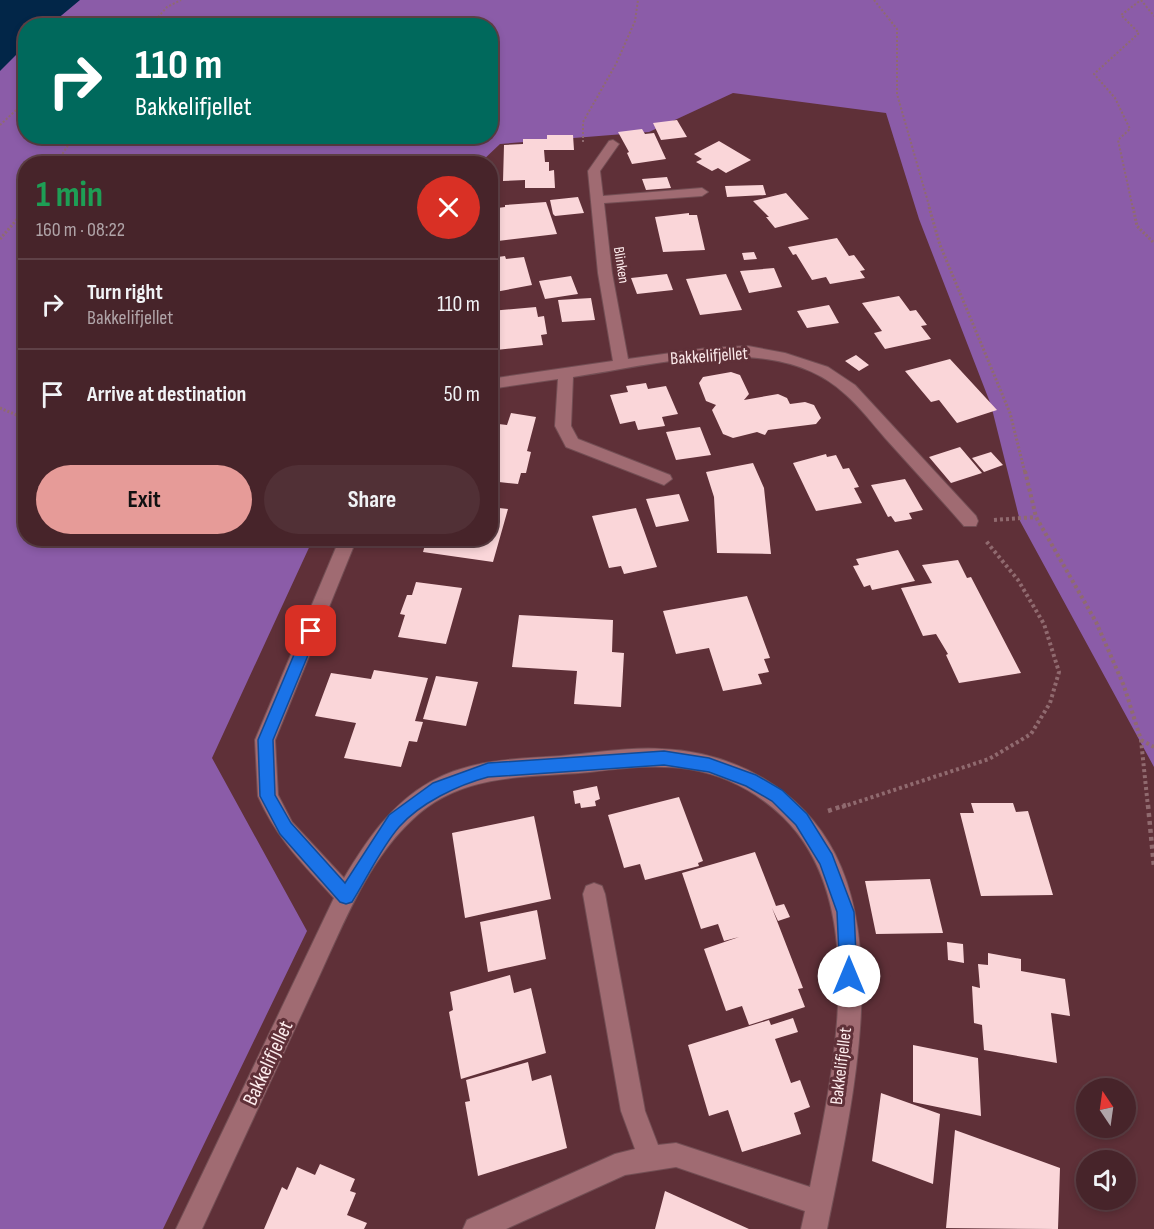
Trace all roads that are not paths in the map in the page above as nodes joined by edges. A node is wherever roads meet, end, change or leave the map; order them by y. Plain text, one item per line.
1 (612, 144) dead end
2 (702, 192) dead end
3 (596, 200) junction
4 (621, 364) junction
5 (566, 372) junction
6 (498, 383) edge
7 (664, 479) dead end
8 (970, 521) road end
9 (346, 546) edge
10 (594, 894) dead end
11 (346, 896) junction
12 (650, 1157) junction
13 (819, 1203) junction
14 (189, 1229) edge
15 (476, 1229) edge
16 (814, 1229) edge

1 - 3 street, Blinken
2 - 3 street
3 - 4 street, Blinken
4 - 5 street, Bakkelifjellet
4 - 8 street, Bakkelifjellet
5 - 6 street, Bakkelifjellet
5 - 7 street
9 - 11 street
10 - 12 street
11 - 13 street, Bakkelifjellet
11 - 14 street, Bakkelifjellet
12 - 13 street
12 - 15 street
13 - 16 street, Bakkelifjellet

